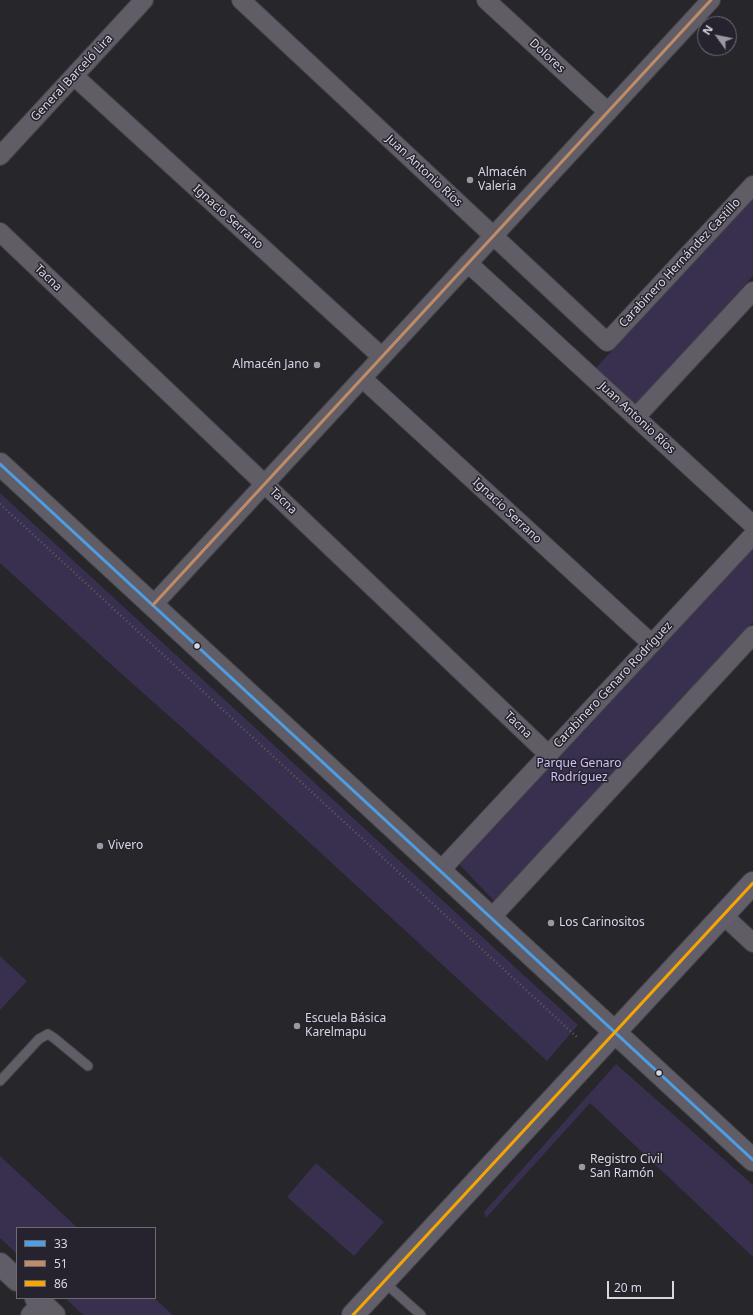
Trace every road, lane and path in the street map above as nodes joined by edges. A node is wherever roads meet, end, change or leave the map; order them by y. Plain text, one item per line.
1 (144, 0) edge
2 (240, 0) edge
3 (486, 0) edge
4 (711, 0) edge
5 (74, 76) junction
6 (608, 112) junction
7 (0, 156) edge
8 (753, 185) edge
9 (0, 232) edge
10 (493, 236) junction
11 (468, 263) junction
12 (749, 302) edge
13 (607, 342) joint
14 (382, 357) junction
15 (362, 378) junction
16 (636, 417) junction
17 (0, 464) edge
18 (265, 484) junction
19 (0, 504) edge
20 (753, 525) edge
21 (753, 535) edge
22 (153, 605) junction
23 (753, 635) edge
24 (652, 644) junction
25 (549, 755) junction
26 (440, 871) junction
27 (753, 883) edge
28 (723, 915) junction
29 (491, 918) junction
30 (753, 943) edge
31 (615, 1032) junction
32 (594, 1054) junction
33 (88, 1066) dead end
34 (0, 1081) edge
35 (753, 1160) edge
36 (0, 1264) edge
37 (16, 1279) edge
38 (384, 1282) junction
39 (353, 1315) edge
40 (421, 1315) edge

1 - 5 street, General Barceló Lira
2 - 10 street, Juan Antonio Ríos
3 - 6 street, Dolores
4 - 6 street
5 - 7 street, General Barceló Lira
5 - 14 street, Ignacio Serrano
6 - 10 street
8 - 13 street, Carabinero Hernández Castillo
9 - 18 street, Tacna
10 - 11 street
10 - 13 street, Juan Antonio Ríos
11 - 14 street
11 - 16 street, Juan Antonio Ríos
12 - 16 street
14 - 15 street
15 - 18 street
15 - 24 street, Ignacio Serrano
16 - 20 street, Juan Antonio Ríos
17 - 22 street
18 - 22 street
18 - 25 street, Tacna
19 - 32 path
21 - 24 street, Carabinero Genaro Rodríguez
22 - 26 street
23 - 29 street
24 - 25 street, Carabinero Genaro Rodríguez
25 - 26 street, Carabinero Genaro Rodríguez
26 - 29 street
27 - 28 main road
28 - 30 street
28 - 31 main road
29 - 31 street
31 - 32 main road
31 - 35 street
32 - 38 main road
33 - 34 lane
36 - 37 street
38 - 39 main road
38 - 40 lane

